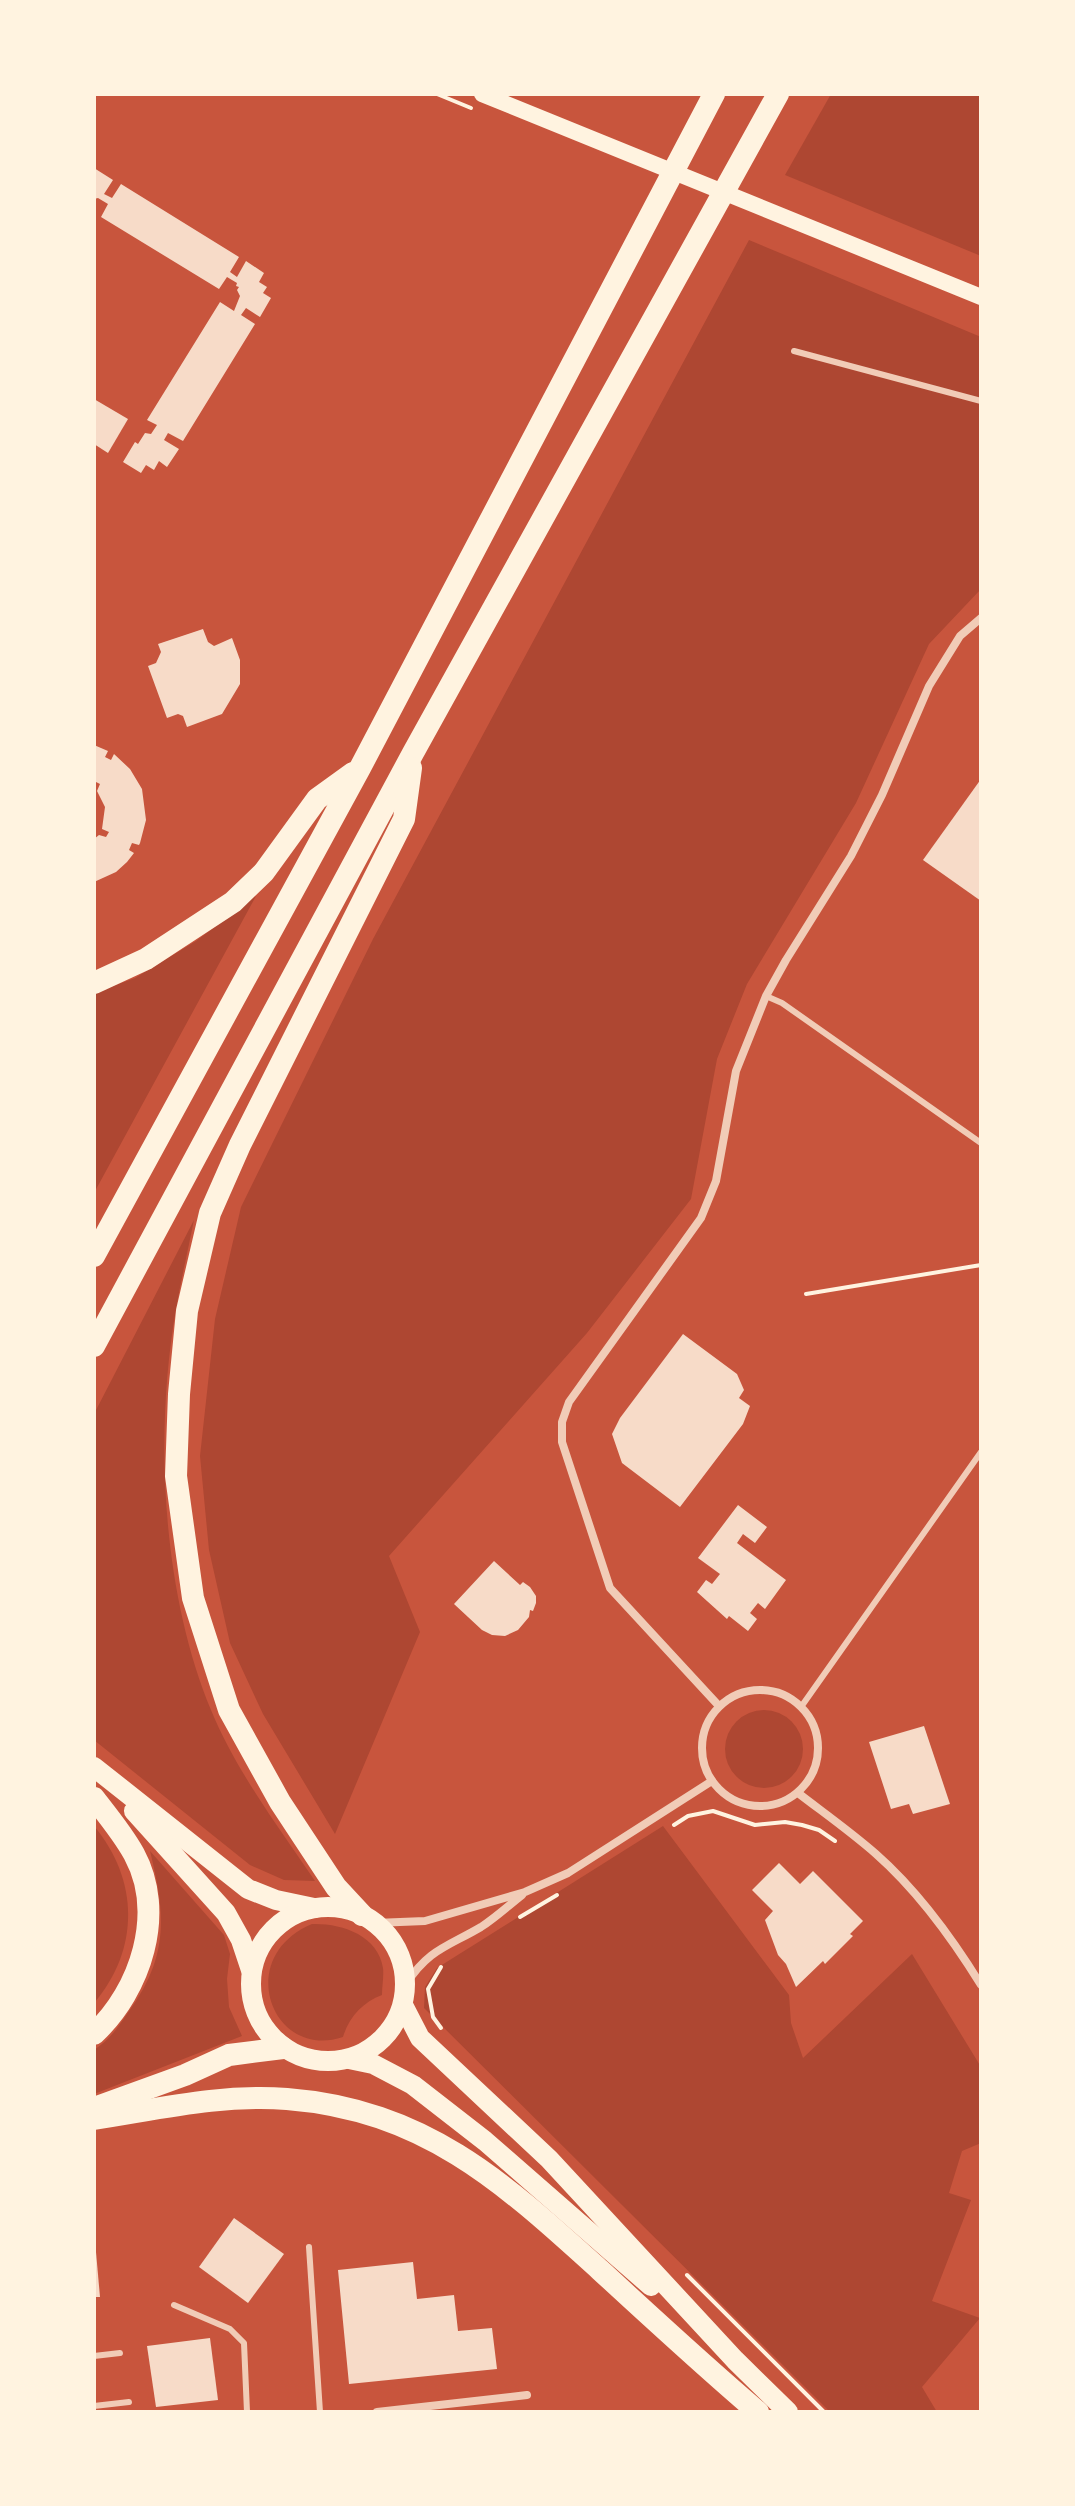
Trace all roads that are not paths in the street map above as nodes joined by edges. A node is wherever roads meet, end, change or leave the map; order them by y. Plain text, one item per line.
1 (482, 94) edge
2 (714, 94) edge
3 (778, 94) edge
4 (981, 297) edge
5 (794, 351) dead end
6 (981, 401) edge
7 (981, 618) edge
8 (413, 753) junction
9 (360, 768) junction
10 (94, 983) edge
11 (766, 996) junction
12 (981, 1143) edge
13 (94, 1256) edge
14 (94, 1346) edge
15 (981, 1452) edge
16 (719, 1706) junction
17 (801, 1707) junction
18 (712, 1781) junction
19 (798, 1793) junction
20 (94, 1798) edge
21 (525, 1892) junction
22 (314, 1908) junction
23 (369, 1919) junction
24 (251, 1970) junction
25 (981, 1985) edge
26 (404, 1994) junction
27 (94, 2034) edge
28 (283, 2048) junction
29 (349, 2059) junction
30 (94, 2108) edge
31 (94, 2119) edge
32 (309, 2247) dead end
33 (174, 2305) dead end
34 (120, 2353) dead end
35 (94, 2356) edge
36 (735, 2360) junction
37 (527, 2395) dead end
38 (129, 2402) dead end
39 (94, 2406) edge
40 (247, 2412) edge
41 (320, 2412) edge
42 (377, 2412) edge
43 (758, 2412) edge
44 (788, 2412) edge

1 - 4 main road
2 - 9 highway
3 - 8 highway
5 - 6 lane
7 - 11 street
8 - 14 highway
8 - 23 highway
9 - 10 highway
9 - 13 highway
11 - 12 lane
11 - 16 street
15 - 17 lane
16 - 17 street
16 - 18 street
17 - 19 street
18 - 19 street
18 - 21 street
19 - 25 street
20 - 27 highway
21 - 23 street
21 - 26 street
22 - 23 main road
22 - 24 main road
22 - 24 main road
23 - 26 main road
24 - 28 main road
26 - 29 main road
26 - 36 main road
28 - 29 main road
28 - 30 highway
29 - 36 main road
31 - 43 highway
32 - 41 lane
33 - 40 lane
34 - 35 lane
36 - 44 main road
37 - 42 street
38 - 39 lane

